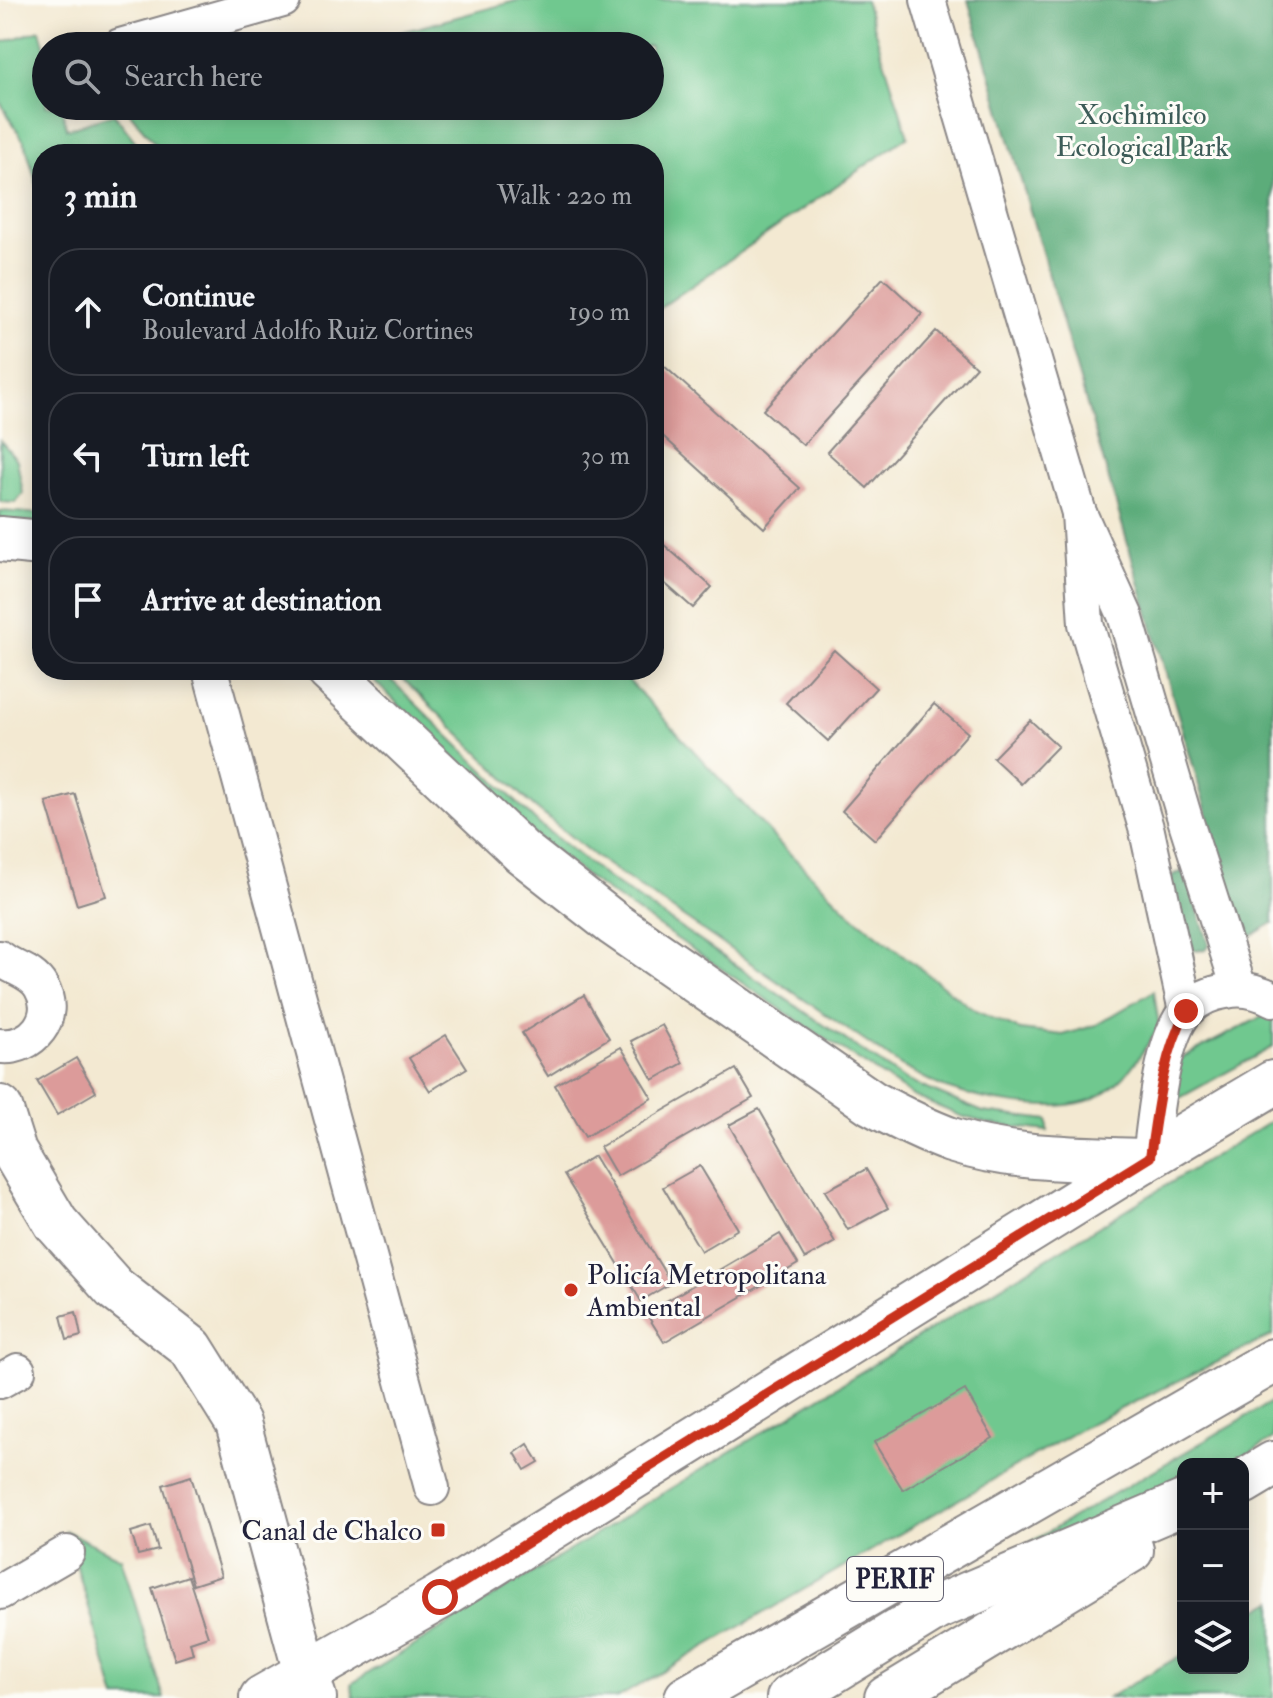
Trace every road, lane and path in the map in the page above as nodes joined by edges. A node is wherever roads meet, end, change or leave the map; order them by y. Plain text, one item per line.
1 (283, 0) edge
2 (928, 0) edge
3 (170, 32) edge
4 (1079, 513) junction
5 (0, 539) edge
6 (32, 542) edge
7 (213, 680) edge
8 (340, 680) edge
9 (1185, 819) junction
10 (1147, 831) junction
11 (0, 958) edge
12 (1239, 988) junction
13 (1273, 999) edge
14 (1186, 1011) junction
15 (0, 1046) edge
16 (1273, 1083) edge
17 (0, 1108) edge
18 (7, 1156) edge
19 (1146, 1159) junction
20 (1273, 1361) edge
21 (432, 1488) dead end
22 (1177, 1506) edge
23 (1177, 1522) edge
24 (67, 1553) dead end
25 (0, 1592) edge
26 (310, 1686) edge
27 (262, 1698) edge
28 (687, 1698) edge
29 (789, 1698) edge
30 (887, 1698) edge

1 - 3 street
2 - 4 street
4 - 9 street
4 - 10 street
5 - 6 main road
7 - 21 street
8 - 19 main road
9 - 10 street
9 - 12 street
10 - 14 street
11 - 15 street
12 - 13 street
12 - 14 street
14 - 19 street
16 - 19 main road
17 - 18 main road
18 - 26 main road
19 - 26 main road
20 - 28 main road, PERIF
22 - 29 main road
23 - 30 main road
24 - 25 street
26 - 27 main road

